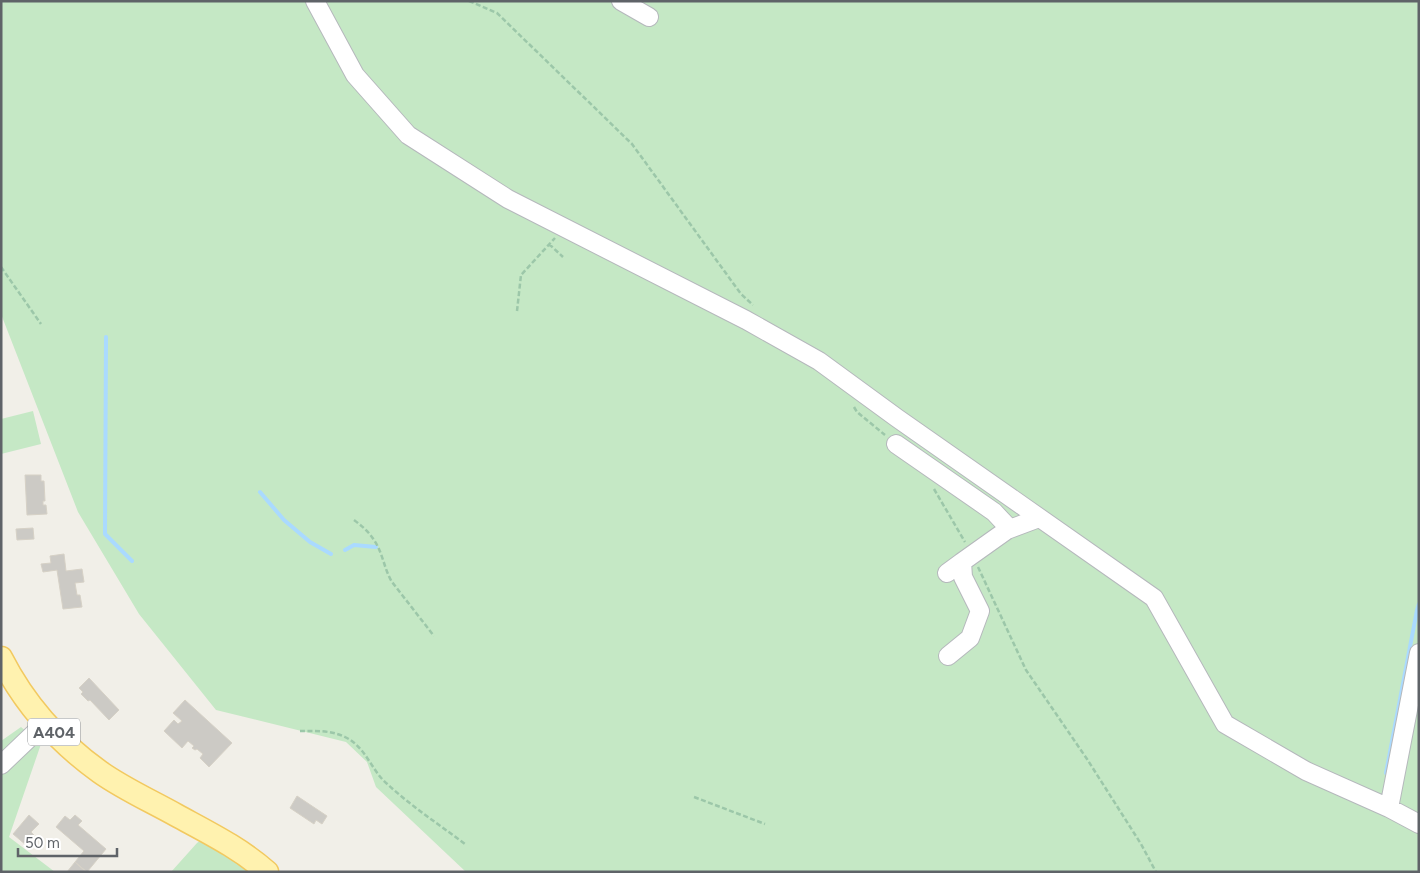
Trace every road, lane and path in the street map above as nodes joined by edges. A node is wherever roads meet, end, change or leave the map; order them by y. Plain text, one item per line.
1 (315, 1) edge
2 (469, 1) edge
3 (621, 1) edge
4 (649, 17) dead end
5 (564, 228) junction
6 (549, 244) junction
7 (563, 257) dead end
8 (1, 267) edge
9 (517, 310) dead end
10 (758, 311) dead end
11 (41, 324) dead end
12 (853, 405) dead end
13 (896, 444) joint
14 (933, 488) dead end
15 (1039, 518) junction
16 (354, 520) dead end
17 (1009, 528) junction
18 (967, 558) junction
19 (947, 573) dead end
20 (434, 636) dead end
21 (1419, 653) edge
22 (948, 656) dead end
23 (1, 658) edge
24 (45, 723) junction
25 (300, 731) dead end
26 (1, 765) edge
27 (694, 797) dead end
28 (1389, 808) junction
29 (765, 824) dead end
30 (1419, 824) edge
31 (465, 844) dead end
32 (266, 872) edge
33 (1156, 872) edge

1 - 5 lane
2 - 10 path
3 - 4 lane
5 - 6 path
5 - 15 lane
6 - 7 path
6 - 9 path
8 - 11 path
12 - 13 path
13 - 17 lane
14 - 18 path
15 - 17 lane
15 - 28 lane
16 - 20 path
17 - 18 lane
18 - 19 lane
18 - 22 lane
18 - 33 path
21 - 28 lane
23 - 24 main road, A404
24 - 26 lane
24 - 32 main road, A404
25 - 31 path
27 - 29 path
28 - 30 lane

